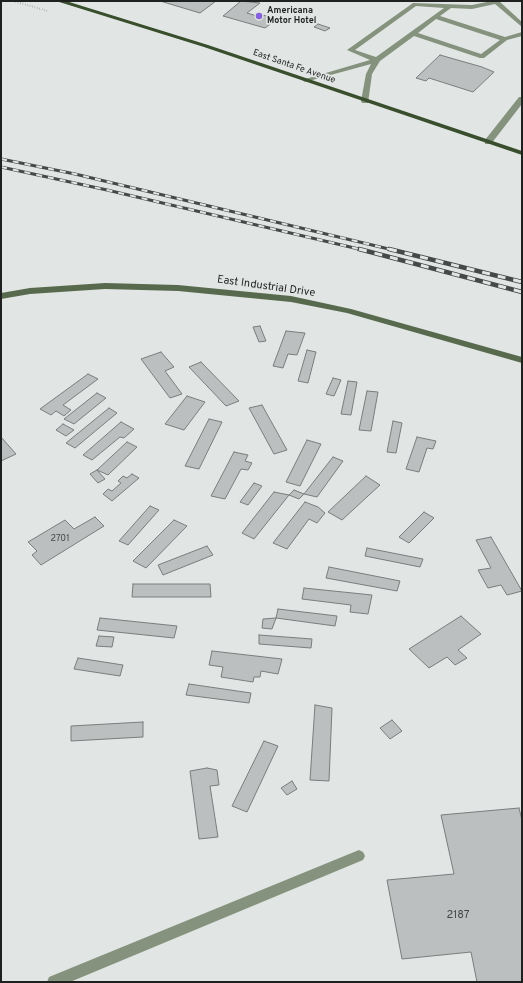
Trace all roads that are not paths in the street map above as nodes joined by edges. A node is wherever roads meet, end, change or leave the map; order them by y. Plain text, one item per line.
1 (59, 1) edge
2 (450, 6) junction
3 (435, 17) junction
4 (522, 25) edge
5 (413, 33) junction
6 (522, 34) edge
7 (505, 39) junction
8 (377, 60) junction
9 (305, 80) junction
10 (522, 99) edge
11 (365, 101) junction
12 (488, 142) junction
13 (522, 153) edge
14 (1, 296) edge
15 (522, 360) edge
16 (358, 856) dead end
17 (54, 982) edge

1 - 9 main road, East Santa Fe Avenue
2 - 3 street
2 - 4 street
2 - 8 street
3 - 5 street
3 - 7 street
5 - 7 street
5 - 8 street
6 - 7 street
8 - 9 street
8 - 11 street
9 - 11 main road, East Santa Fe Avenue
10 - 12 street
11 - 12 main road, East Santa Fe Avenue
12 - 13 main road, East Santa Fe Avenue
14 - 15 street, East Industrial Drive
16 - 17 street

